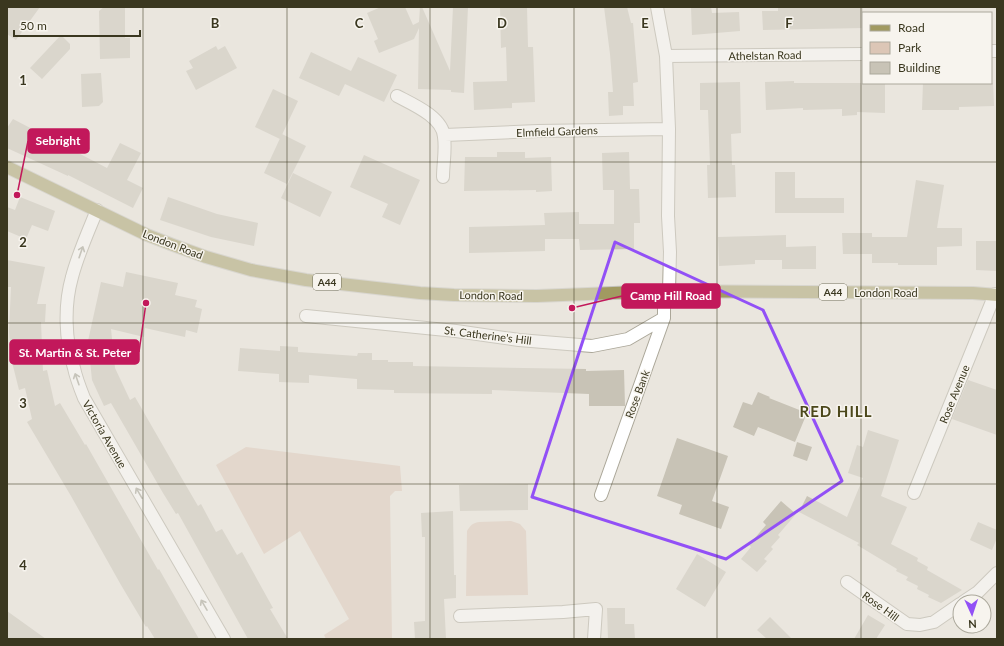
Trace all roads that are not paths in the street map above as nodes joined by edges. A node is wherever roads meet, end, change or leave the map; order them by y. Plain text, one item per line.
1 (657, 7) edge
2 (862, 54) edge
3 (666, 56) junction
4 (397, 96) dead end
5 (669, 129) junction
6 (444, 135) junction
7 (7, 167) edge
8 (443, 177) dead end
9 (97, 210) junction
10 (667, 291) junction
11 (996, 295) edge
12 (306, 316) dead end
13 (664, 318) junction
14 (914, 493) dead end
15 (601, 495) dead end
16 (997, 573) edge
17 (847, 582) dead end
18 (975, 594) edge
19 (952, 610) edge
20 (460, 616) dead end
21 (224, 639) edge
22 (594, 639) edge

1 - 3 street, Rose Bank
2 - 3 street, Athelstan Road
3 - 5 street, Rose Bank
4 - 6 street
5 - 6 street, Elmfield Gardens
5 - 10 street, Rose Bank
6 - 8 street
7 - 9 main road, London Road / A44
9 - 10 main road, London Road / A44
21 -> 9 street, Victoria Avenue
10 - 11 main road, London Road / A44
10 - 13 street, Rose Bank
11 - 14 street, Rose Avenue
12 - 13 street, St. Catherine's Hill
13 - 15 street, Rose Bank
16 - 18 street
17 - 19 street, Rose Hill
20 - 22 street

